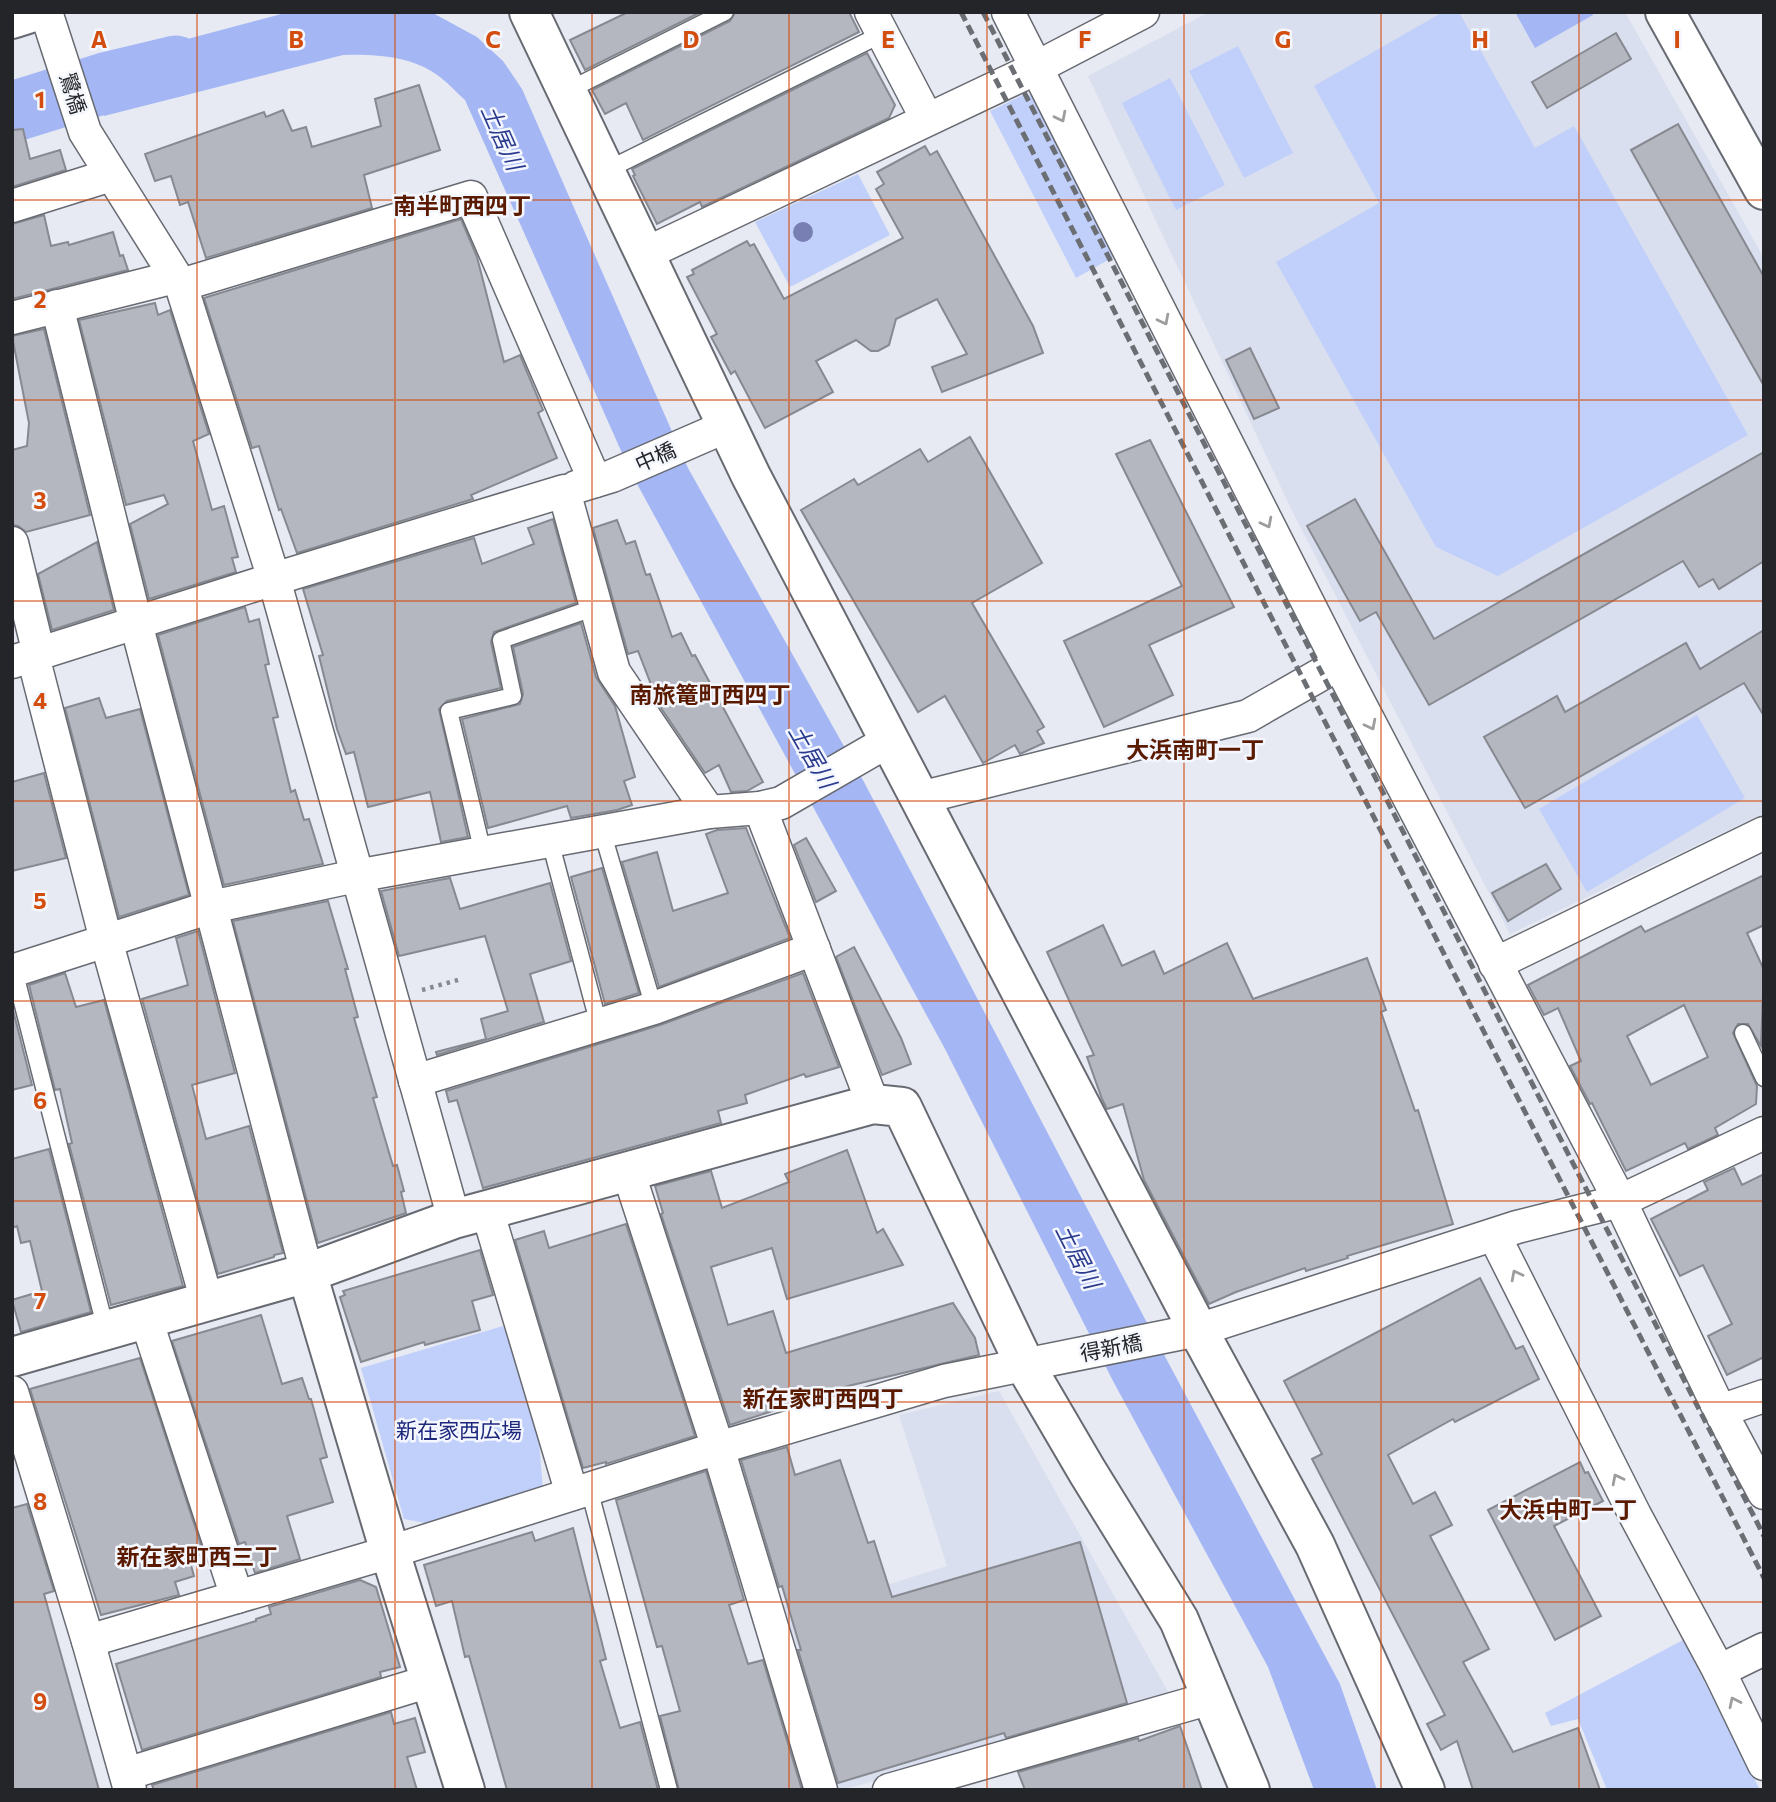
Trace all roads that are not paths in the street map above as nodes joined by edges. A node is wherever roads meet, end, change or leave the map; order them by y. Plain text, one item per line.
1 (34, 12) edge
2 (46, 12) edge
3 (529, 12) edge
4 (725, 12) edge
5 (1008, 12) edge
6 (1143, 12) edge
7 (1665, 12) edge
8 (12, 19) edge
9 (876, 23) edge
10 (1036, 67) junction
11 (567, 91) junction
12 (927, 119) junction
13 (605, 171) junction
14 (111, 175) junction
15 (1764, 190) edge
16 (12, 205) edge
17 (645, 254) junction
18 (178, 281) junction
19 (57, 306) junction
20 (12, 318) edge
21 (713, 432) junction
22 (603, 478) junction
23 (564, 491) junction
24 (12, 543) edge
25 (274, 579) junction
26 (596, 607) junction
27 (136, 623) junction
28 (28, 657) edge
29 (1339, 664) junction
30 (880, 746) junction
31 (920, 798) junction
32 (771, 805) junction
33 (709, 812) junction
34 (602, 831) junction
35 (1764, 833) edge
36 (550, 841) junction
37 (482, 853) junction
38 (356, 876) junction
39 (211, 907) junction
40 (106, 940) junction
41 (814, 950) junction
42 (1495, 964) junction
43 (13, 970) edge
44 (654, 1008) junction
45 (599, 1025) junction
46 (1743, 1033) dead end
47 (1764, 1078) edge
48 (415, 1081) junction
49 (873, 1104) junction
50 (1764, 1133) edge
51 (628, 1171) junction
52 (1620, 1201) junction
53 (470, 1215) junction
54 (1494, 1235) junction
55 (307, 1273) junction
56 (207, 1302) junction
57 (145, 1319) junction
58 (1198, 1329) junction
59 (106, 1331) junction
60 (12, 1357) edge
61 (1025, 1365) junction
62 (12, 1392) edge
63 (1764, 1396) edge
64 (1720, 1411) junction
65 (718, 1448) junction
66 (580, 1492) junction
67 (1764, 1493) edge
68 (390, 1552) junction
69 (237, 1597) junction
70 (88, 1641) junction
71 (1764, 1649) edge
72 (1719, 1671) junction
73 (430, 1681) junction
74 (1211, 1698) junction
75 (1764, 1764) edge
76 (128, 1782) edge
77 (465, 1790) edge
78 (669, 1790) edge
79 (821, 1790) edge
80 (889, 1790) edge
81 (1250, 1790) edge
82 (1425, 1790) edge

1 - 8 street
2 - 14 street, 鷺橋
3 - 11 street
4 - 11 lane
5 - 10 street
6 - 10 street
7 - 15 street
9 - 12 street
9 - 13 lane
10 - 12 street
10 -> 29 street
11 - 13 street
12 - 17 street
13 - 17 street
14 - 16 street
14 - 18 street, 鷺橋
17 - 21 street
18 - 19 street
18 - 22 street
18 - 25 street, 鷺橋
19 - 20 street
19 - 27 street
21 - 22 street, 中橋
21 - 30 street
22 - 23 street, 中橋
23 - 25 street, 中橋
23 - 26 street
24 - 28 street
25 - 27 street, 中橋
25 - 38 street, 鷺橋
26 - 33 street
26 - 37 lane
27 - 28 street, 中橋
27 - 39 street
28 - 40 street
29 - 31 street
29 -> 42 street
30 - 31 street
30 - 32 street
31 - 58 street
32 - 33 street
32 - 41 street
33 - 34 street
34 - 36 street
34 - 44 lane
35 - 42 street
36 - 37 street
36 - 45 lane
37 - 38 street
38 - 39 street
38 - 48 street, 鷺橋
39 - 40 street
39 - 55 street
40 - 43 street
40 - 56 street
41 - 44 street
41 - 49 street
42 - 52 street
43 - 59 lane
44 - 45 street
45 - 48 street
46 - 47 lane
48 - 53 street, 鷺橋
49 - 51 street
49 - 61 street
50 - 52 street, 得新橋
51 - 53 street
51 - 65 street
52 - 54 street, 得新橋
52 - 64 street
53 - 55 street
53 - 66 street, 鷺橋
54 - 58 street, 得新橋
72 -> 54 street
55 - 56 street
55 - 68 street
56 - 57 street
57 - 59 street
57 - 69 street
58 - 61 street, 得新橋
58 - 82 street
59 - 60 street
61 - 65 street, 得新橋
61 - 74 street
62 - 70 street
63 - 64 street
64 - 67 street
65 - 66 street, 得新橋
65 - 79 street
66 - 68 street, 得新橋
66 - 78 lane
68 - 69 street, 得新橋
68 - 73 street
69 - 70 street, 得新橋
70 - 76 street
71 - 72 street
75 -> 72 street
73 - 76 street
73 - 77 street
74 - 80 street
74 - 81 street

